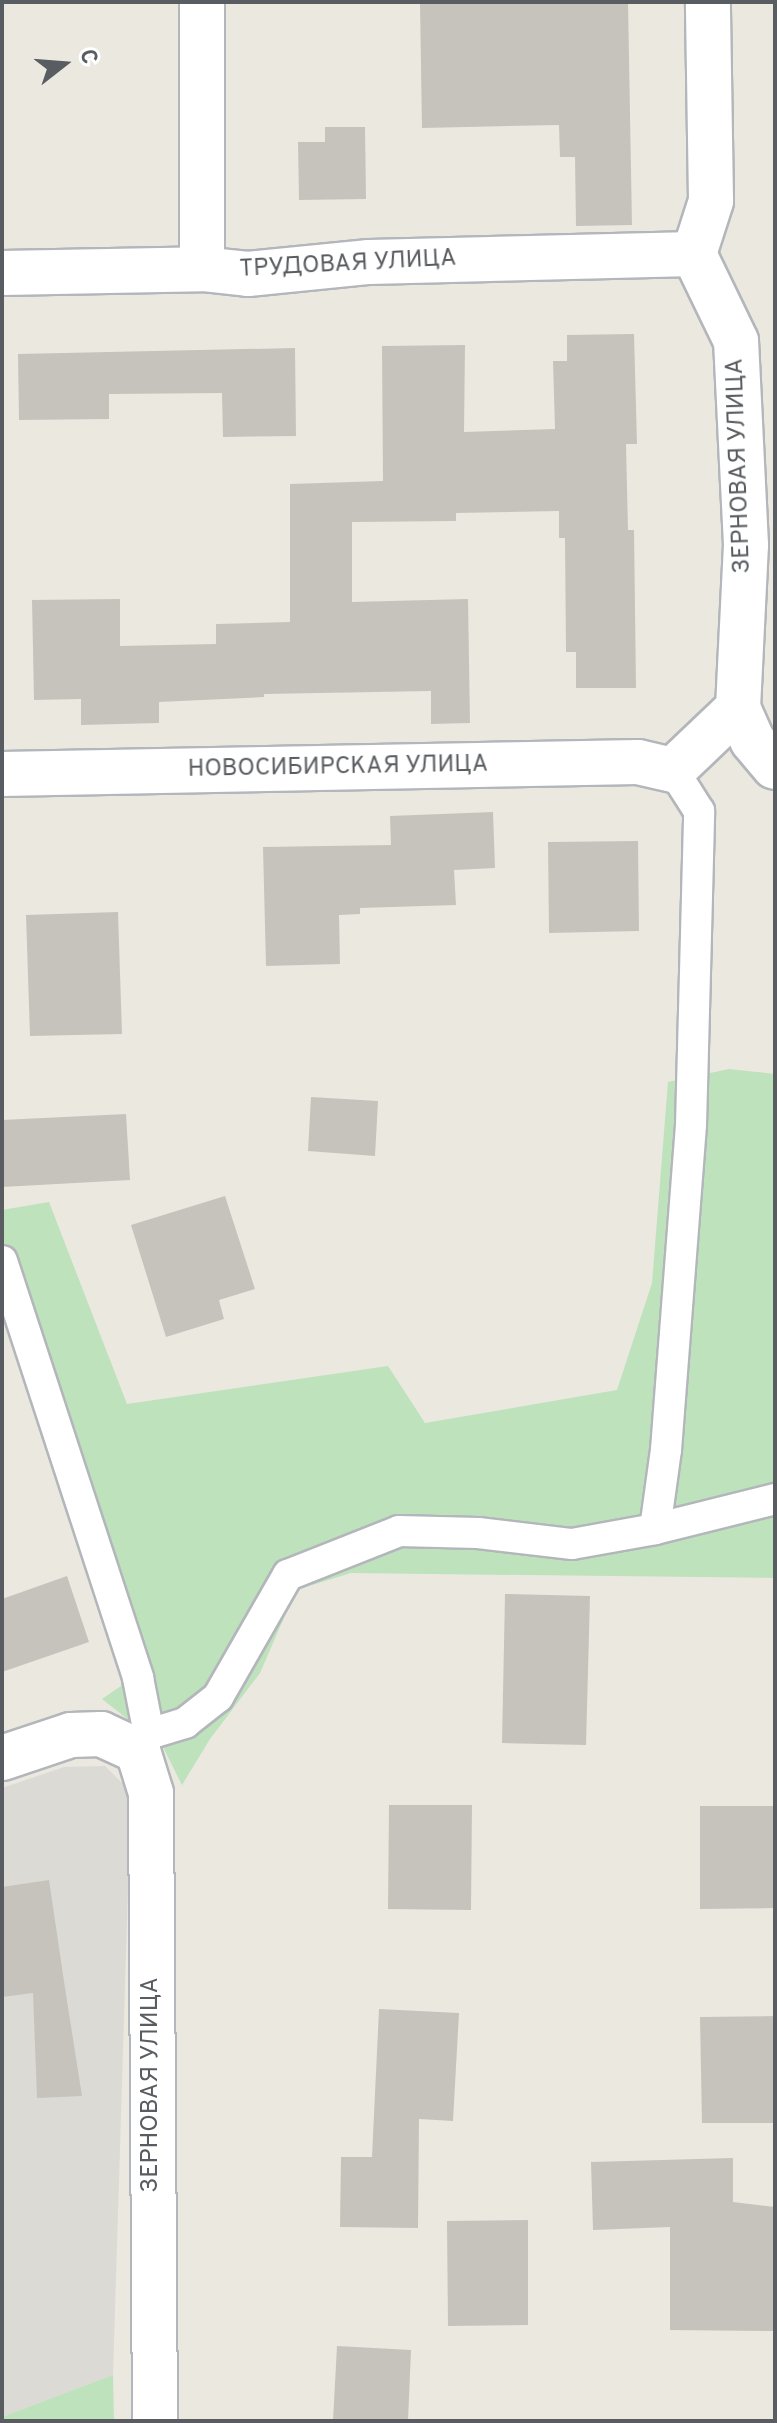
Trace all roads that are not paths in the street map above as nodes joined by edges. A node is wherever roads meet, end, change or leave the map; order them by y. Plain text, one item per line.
1 (202, 2) edge
2 (708, 2) edge
3 (694, 254) junction
4 (202, 269) junction
5 (2, 273) edge
6 (738, 708) junction
7 (775, 767) edge
8 (673, 770) junction
9 (2, 774) edge
10 (2, 1261) edge
11 (775, 1499) edge
12 (655, 1529) junction
13 (143, 1742) junction
14 (2, 1758) edge
15 (155, 2421) edge

1 - 4 street
2 - 3 street
3 - 4 street, ТРУДОВАЯ УЛИЦА
3 - 6 street, ЗЕРНОВАЯ УЛИЦА
4 - 5 street, ТРУДОВАЯ УЛИЦА
6 - 7 street
6 - 8 street
8 - 9 street, НОВОСИБИРСКАЯ УЛИЦА
8 - 12 lane
10 - 13 lane
11 - 12 lane
12 - 13 lane
13 - 14 street
13 - 15 street, ЗЕРНОВАЯ УЛИЦА

